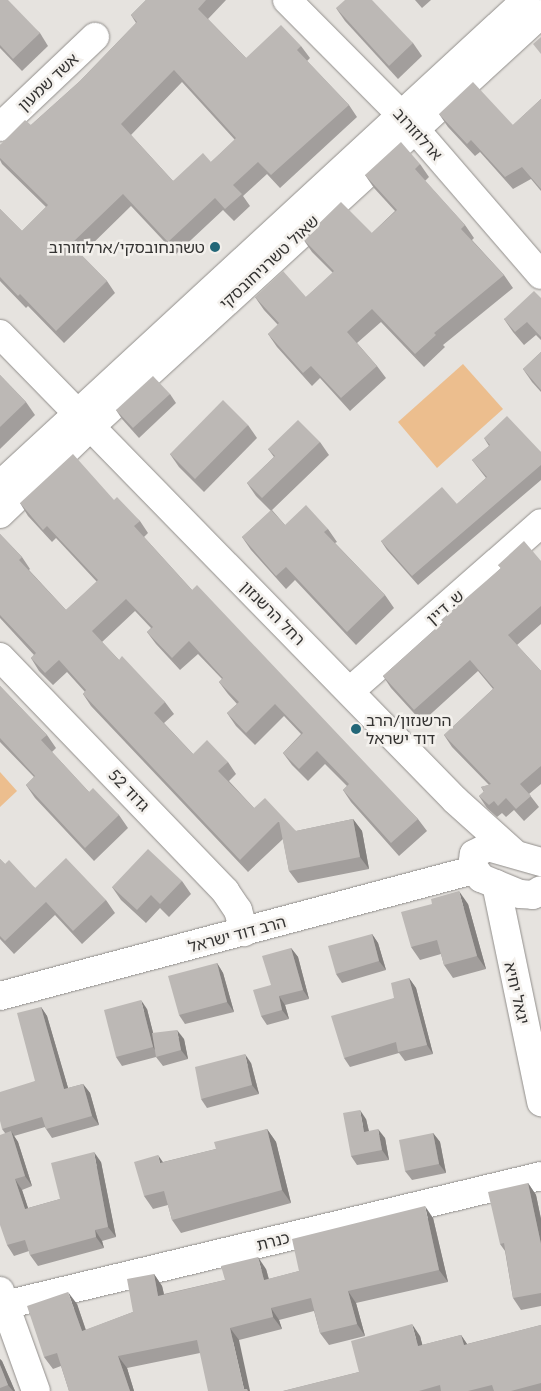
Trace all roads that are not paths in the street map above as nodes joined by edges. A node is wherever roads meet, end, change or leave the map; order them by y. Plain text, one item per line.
1 (287, 0) edge
2 (526, 0) edge
3 (541, 14) edge
4 (95, 37) dead end
5 (407, 120) junction
6 (0, 127) edge
7 (541, 275) edge
8 (0, 334) edge
9 (82, 421) junction
10 (0, 485) edge
11 (0, 514) edge
12 (541, 523) edge
13 (0, 657) edge
14 (350, 691) junction
15 (455, 800) junction
16 (532, 857) edge
17 (481, 869) junction
18 (541, 890) edge
19 (244, 932) junction
20 (0, 996) edge
21 (541, 1102) edge
22 (541, 1176) edge
23 (2, 1298) edge
24 (36, 1391) edge

1 - 5 street, ארלוזורוב
2 - 5 street, שאול טשרניחובסקי
3 - 5 street, שאול טשרניחובסקי
4 - 6 street, אשד שמעון
5 - 7 street, ארלוזורוב
5 - 9 street, שאול טשרניחובסקי
8 - 9 street, רחל הרשנזון
9 - 10 street, שאול טשרניחובסקי
9 - 11 street, שאול טשרניחובסקי
9 - 14 street, רחל הרשנזון
12 - 14 street, ש. דיין
13 - 19 street, גדוד 52
14 - 15 street, רחל הרשנזון
15 - 16 street, רחל הרשנזון
15 - 17 street, יגאל יחיא
16 - 17 street, הרב דוד ישראל
17 - 18 street
17 - 19 street, הרב דוד ישראל
17 - 21 street, יגאל יחיא
19 - 20 street, הרב דוד ישראל
22 - 23 street, כנרת
23 - 24 street

